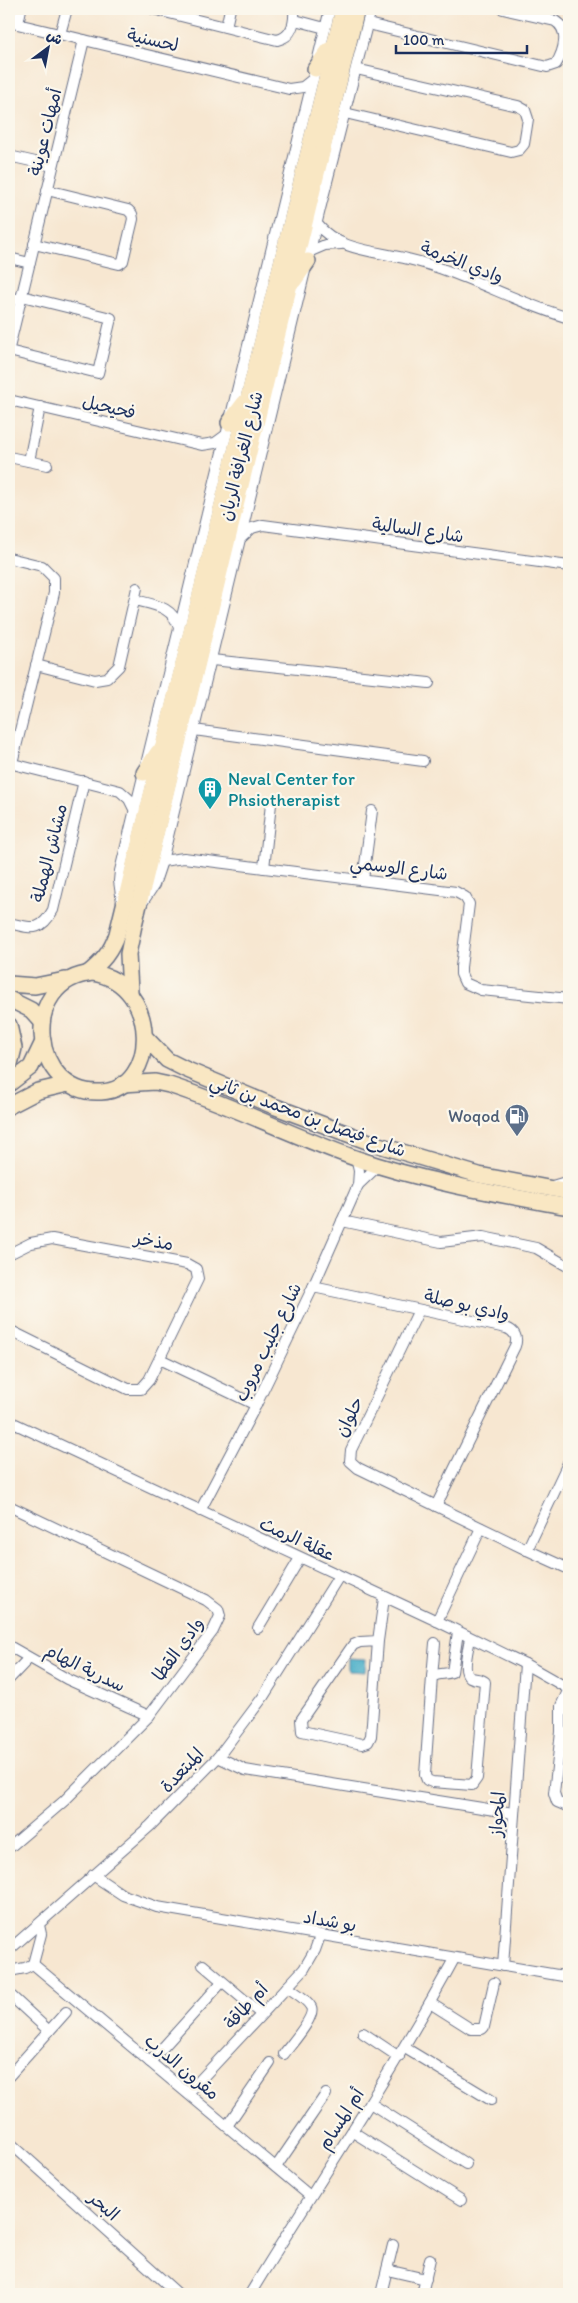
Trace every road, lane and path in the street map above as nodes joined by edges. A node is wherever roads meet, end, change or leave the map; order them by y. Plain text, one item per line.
1 (21, 9) edge
2 (67, 9) edge
3 (153, 9) edge
4 (230, 9) edge
5 (294, 9) edge
6 (330, 9) edge
7 (343, 9) edge
8 (357, 9) edge
9 (371, 9) edge
10 (503, 9) edge
11 (170, 11) edge
12 (295, 20) junction
13 (13, 23) edge
14 (368, 24) junction
15 (226, 27) junction
16 (325, 28) junction
17 (60, 34) junction
18 (84, 40) junction
19 (335, 42) junction
20 (356, 69) junction
21 (314, 74) junction
22 (289, 89) junction
23 (345, 113) junction
24 (305, 114) junction
25 (308, 152) junction
26 (9, 156) edge
27 (53, 166) junction
28 (314, 185) junction
29 (47, 190) junction
30 (320, 209) junction
31 (317, 224) junction
32 (34, 244) junction
33 (341, 244) junction
34 (309, 256) junction
35 (9, 258) edge
36 (30, 263) junction
37 (289, 289) junction
38 (9, 297) edge
39 (21, 298) junction
40 (569, 318) edge
41 (9, 350) edge
42 (248, 398) junction
43 (9, 400) edge
44 (40, 407) junction
45 (228, 429) junction
46 (202, 445) junction
47 (9, 457) edge
48 (29, 461) junction
49 (47, 465) dead end
50 (246, 468) junction
51 (218, 469) junction
52 (222, 504) junction
53 (249, 504) junction
54 (263, 525) junction
55 (240, 544) junction
56 (9, 558) edge
57 (222, 565) junction
58 (569, 566) edge
59 (137, 588) dead end
60 (187, 598) junction
61 (134, 600) junction
62 (165, 608) junction
63 (179, 628) junction
64 (212, 660) junction
65 (36, 665) junction
66 (429, 683) dead end
67 (194, 730) junction
68 (163, 745) junction
69 (423, 760) dead end
70 (10, 763) edge
71 (142, 777) junction
72 (84, 781) junction
73 (120, 791) junction
74 (270, 804) dead end
75 (135, 811) junction
76 (372, 811) dead end
77 (162, 861) junction
78 (264, 868) junction
79 (363, 880) junction
80 (130, 907) junction
81 (9, 923) edge
82 (87, 974) junction
83 (69, 979) junction
84 (9, 984) edge
85 (130, 992) junction
86 (9, 999) edge
87 (569, 999) edge
88 (42, 1022) junction
89 (9, 1025) edge
90 (145, 1037) junction
91 (43, 1042) junction
92 (9, 1068) edge
93 (9, 1084) edge
94 (68, 1084) junction
95 (123, 1084) junction
96 (9, 1106) edge
97 (356, 1158) junction
98 (379, 1165) junction
99 (569, 1181) edge
100 (358, 1185) junction
101 (546, 1188) junction
102 (569, 1192) edge
103 (569, 1207) edge
104 (342, 1221) junction
105 (9, 1254) edge
106 (569, 1267) edge
107 (313, 1287) junction
108 (419, 1310) junction
109 (9, 1330) edge
110 (160, 1359) junction
111 (256, 1405) junction
112 (9, 1421) edge
113 (569, 1461) edge
114 (9, 1506) edge
115 (436, 1506) junction
116 (200, 1511) junction
117 (481, 1528) junction
118 (527, 1550) junction
119 (300, 1558) junction
120 (569, 1569) edge
121 (339, 1576) junction
122 (384, 1598) junction
123 (437, 1621) junction
124 (258, 1628) dead end
125 (458, 1632) junction
126 (470, 1638) junction
127 (378, 1641) junction
128 (435, 1644) dead end
129 (9, 1646) edge
130 (29, 1658) junction
131 (525, 1664) junction
132 (486, 1670) dead end
133 (432, 1677) junction
134 (9, 1679) edge
135 (485, 1682) junction
136 (569, 1689) edge
137 (149, 1716) junction
138 (565, 1733) edge
139 (218, 1757) junction
140 (569, 1807) edge
141 (513, 1812) junction
142 (9, 1848) edge
143 (93, 1875) junction
144 (39, 1925) junction
145 (320, 1936) junction
146 (9, 1950) edge
147 (454, 1959) junction
148 (33, 1964) junction
149 (202, 1965) dead end
150 (503, 1966) junction
151 (9, 1971) edge
152 (569, 1977) edge
153 (222, 1982) junction
154 (494, 1983) dead end
155 (287, 1987) junction
156 (9, 1994) edge
157 (430, 2003) junction
158 (66, 2012) dead end
159 (261, 2014) junction
160 (49, 2031) junction
161 (363, 2033) dead end
162 (405, 2048) junction
163 (284, 2054) dead end
164 (399, 2057) junction
165 (150, 2062) junction
166 (270, 2063) dead end
167 (9, 2074) edge
168 (188, 2093) junction
169 (326, 2094) dead end
170 (491, 2100) dead end
171 (370, 2103) junction
172 (227, 2126) junction
173 (353, 2132) junction
174 (9, 2142) edge
175 (466, 2164) dead end
176 (276, 2167) junction
177 (310, 2196) junction
178 (461, 2200) dead end
179 (393, 2245) dead end
180 (430, 2259) dead end
181 (387, 2270) junction
182 (426, 2279) junction
183 (178, 2294) edge
184 (250, 2294) edge
185 (381, 2294) edge
186 (422, 2294) edge

1 - 13 street
2 - 17 street
3 - 11 street
4 - 15 street
5 - 12 street
6 - 16 street, شارع الغرافة الريان
7 - 19 main road, شارع الغرافة الريان
8 - 28 main road, شارع الغرافة الريان
9 - 14 street, شارع الغرافة الريان
10 - 14 street
11 - 15 street
12 - 15 street
12 - 16 street
13 - 17 street, لحسنية
14 - 20 street, شارع الغرافة الريان
16 - 21 street, شارع الغرافة الريان
17 - 18 street, لحسنية
18 - 22 street, لحسنية
18 - 27 street, أمهات عوينة
19 - 21 main road
19 - 25 main road, شارع الغرافة الريان
20 - 23 street, شارع الغرافة الريان
20 - 23 street
21 - 22 street
21 - 24 street, شارع الغرافة الريان
22 - 24 street
23 - 30 street, شارع الغرافة الريان
24 - 25 main road
24 - 45 street, شارع الغرافة الريان
25 - 42 main road, شارع الغرافة الريان
26 - 27 street
27 - 29 street, أمهات عوينة
28 - 30 main road
28 - 37 main road, شارع الغرافة الريان
29 - 32 street, أمهات عوينة
29 - 32 street
30 - 31 street, شارع الغرافة الريان
31 - 33 street, وادي الخرمة
31 - 34 street, شارع الغرافة الريان
32 - 36 street, أمهات عوينة
33 - 34 street, وادي الخرمة
33 - 40 street, وادي الخرمة
34 - 37 main road
34 - 53 street, شارع الغرافة الريان
35 - 36 street
36 - 39 street, أمهات عوينة
37 - 50 main road, شارع الغرافة الريان
38 - 39 street
39 - 41 street, أمهات عوينة
39 - 41 street
42 - 45 main road
42 - 52 main road, شارع الغرافة الريان
43 - 44 street, فحيحيل
44 - 46 street, فحيحيل
44 - 48 street
45 - 46 street
45 - 51 street, شارع الغرافة الريان
46 - 51 street
47 - 48 street
48 - 49 street
50 - 53 main road
50 - 57 main road, شارع الغرافة الريان
51 - 52 main road
51 - 60 street, شارع الغرافة الريان
52 - 68 main road, شارع الغرافة الريان
53 - 54 street
53 - 55 street, شارع الغرافة الريان
54 - 55 street
54 - 58 street, شارع السالية
55 - 57 main road
55 - 64 street, شارع الغرافة الريان
56 - 65 street
57 - 80 main road, شارع الغرافة الريان
59 - 61 street
60 - 62 street
60 - 63 street, شارع الغرافة الريان
61 - 62 street
61 - 65 street
62 - 63 street
63 - 71 street, شارع الغرافة الريان
64 - 66 street
64 - 67 street, شارع الغرافة الريان
65 - 70 street
67 - 69 street
67 - 77 street, شارع الغرافة الريان
68 - 71 main road
68 - 80 main road, شارع الغرافة الريان
70 - 72 street
71 - 73 street
71 - 75 street, شارع الغرافة الريان
72 - 73 street
72 - 81 street, مشاش الهملة
73 - 75 street
74 - 78 street
75 - 80 street, شارع الغرافة الريان
76 - 79 street
77 - 78 street, شارع الوسمي
77 - 80 street, شارع الغرافة الريان
78 - 79 street, شارع الوسمي
79 - 87 street, شارع الوسمي
80 - 82 main road, شارع الغرافة الريان
80 - 85 main road, شارع الغرافة الريان
82 - 83 main road
82 - 85 main road
83 - 84 main road
83 - 88 main road
85 - 90 main road
86 - 88 main road
88 - 91 main road
89 - 92 main road
90 - 95 main road
90 - 101 main road, شارع فيصل بن محمد بن ثاني
91 - 93 main road
91 - 94 main road
94 - 95 main road
94 - 96 main road
95 - 97 main road, شارع فيصل بن محمد بن ثاني
97 - 98 main road, شارع فيصل بن محمد بن ثاني
97 - 100 street, شارع جليب مروب
98 - 100 street, شارع جليب مروب
98 - 103 main road, شارع فيصل بن محمد بن ثاني
99 - 101 street
100 - 104 street, شارع جليب مروب
101 - 102 main road, شارع فيصل بن محمد بن ثاني
104 - 106 street
104 - 107 street, شارع جليب مروب
105 - 110 street, مذخر
107 - 108 street, وادي بو صلة
107 - 111 street, شارع جليب مروب
108 - 115 street, حلوان
108 - 115 street, وادي بو صلة
109 - 110 street, مذخر
110 - 111 street
111 - 116 street, شارع جليب مروب
112 - 116 street, عقلة الرمث
113 - 118 street
114 - 137 street, وادي القطا
115 - 117 street, حلوان
116 - 119 street, عقلة الرمث
117 - 118 street, حلوان
117 - 123 street
118 - 120 street, حلوان
119 - 121 street, عقلة الرمث
119 - 124 street
121 - 122 street, عقلة الرمث
121 - 139 street, المبتعدة
122 - 123 street, عقلة الرمث
122 - 127 street
123 - 125 street, عقلة الرمث
125 - 126 street, عقلة الرمث
125 - 133 street
126 - 131 street, عقلة الرمث
126 - 135 street
127 - 127 street
128 - 133 street
129 - 130 street, سدرية الهام
130 - 134 street
130 - 137 street, سدرية الهام
131 - 136 street, عقلة الرمث
131 - 141 street, المحواز
132 - 135 street
133 - 135 street
136 - 138 street
137 - 142 street, وادي القطا
138 - 140 street
139 - 141 street
139 - 143 street, المبتعدة
141 - 150 street, المحواز
143 - 144 street, المبتعدة
143 - 145 street, بو شداد
144 - 146 street, المبتعدة
144 - 148 street
145 - 147 street, بو شداد
145 - 155 street, أم طاقة
147 - 150 street, بو شداد
147 - 157 street, أم المسام
148 - 151 street
148 - 165 street, مقرون الدرب
149 - 153 street
150 - 152 street, بو شداد
153 - 159 street
153 - 165 street
154 - 157 street
155 - 159 street, أم طاقة
155 - 163 street
156 - 160 street
157 - 162 street, أم المسام
158 - 160 street
159 - 168 street, أم طاقة
160 - 167 street
161 - 164 street
162 - 164 street, أم المسام
162 - 170 street
164 - 171 street, أم المسام
165 - 168 street, مقرون الدرب
166 - 172 street
168 - 172 street, مقرون الدرب
169 - 176 street
171 - 173 street, أم المسام
171 - 175 street
172 - 176 street, مقرون الدرب
173 - 177 street, أم المسام
173 - 178 street
174 - 183 street, البحر
176 - 177 street, مقرون الدرب
177 - 184 street, أم المسام
179 - 181 street
180 - 182 street
181 - 182 street
181 - 185 street
182 - 186 street

